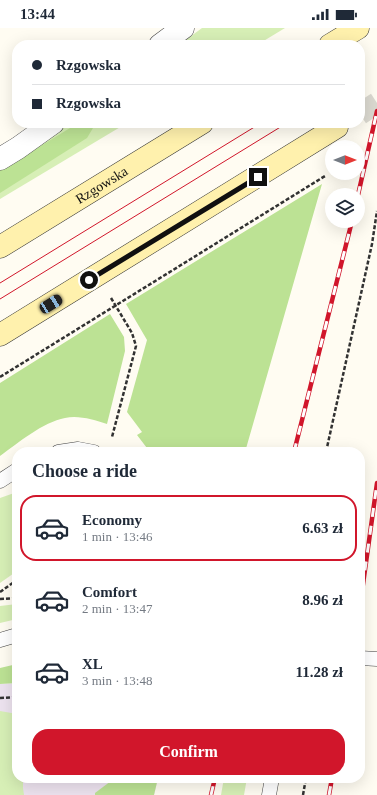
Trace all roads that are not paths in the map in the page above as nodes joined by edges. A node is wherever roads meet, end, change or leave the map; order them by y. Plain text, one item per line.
1 (183, 28) edge
2 (358, 28) edge
3 (167, 40) edge
4 (338, 40) edge
5 (46, 128) edge
6 (194, 128) edge
7 (338, 128) dead end
8 (0, 159) edge
9 (0, 247) edge
10 (0, 335) edge
11 (12, 473) edge
12 (0, 481) edge
13 (12, 636) edge
14 (0, 640) edge
15 (365, 658) edge
16 (377, 659) edge
17 (271, 783) edge
18 (269, 795) edge

1 - 3 street
2 - 4 main road
5 - 8 street
6 - 9 main road, Rzgowska
7 - 10 main road
11 - 12 lane
13 - 14 lane
15 - 16 lane
17 - 18 lane

